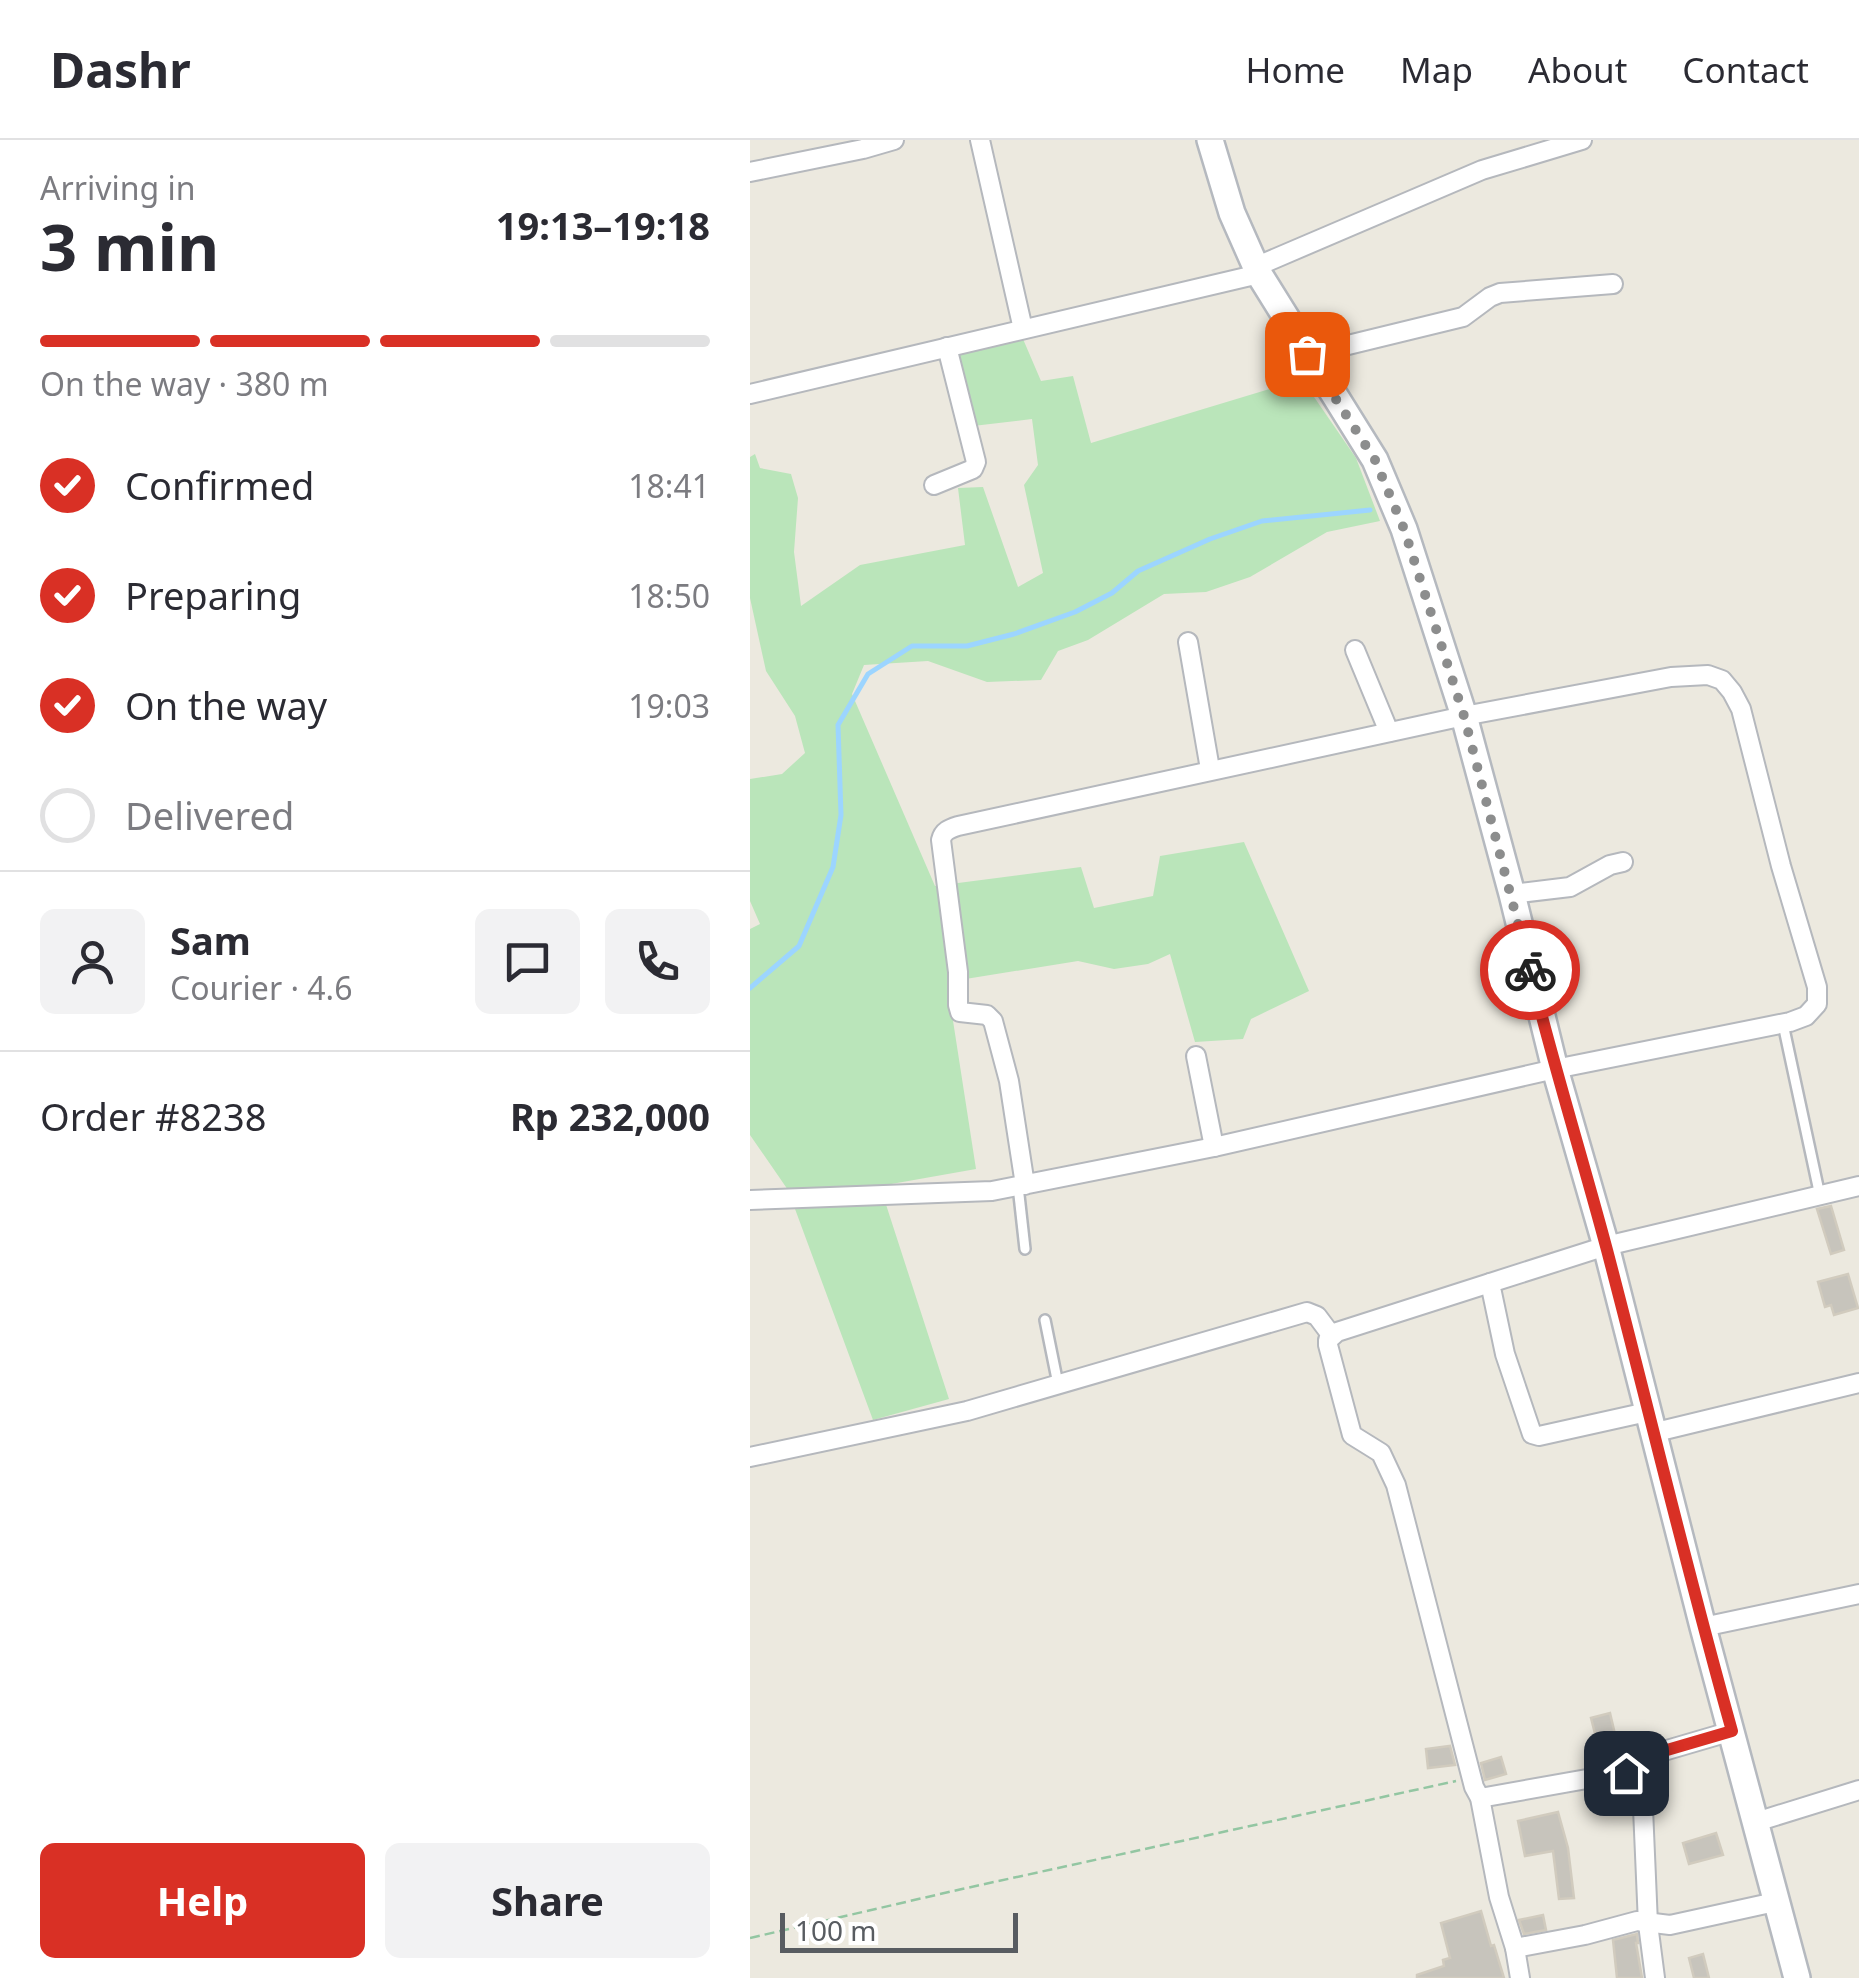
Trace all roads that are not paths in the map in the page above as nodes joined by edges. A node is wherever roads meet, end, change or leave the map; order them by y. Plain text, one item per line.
1 (894, 140) edge
2 (980, 140) edge
3 (1210, 140) edge
4 (1582, 140) edge
5 (862, 144) edge
6 (1520, 149) edge
7 (750, 172) edge
8 (1257, 271) junction
9 (1613, 284) dead end
10 (1024, 329) junction
11 (947, 347) junction
12 (1307, 354) junction
13 (750, 394) edge
14 (934, 485) dead end
15 (1188, 642) dead end
16 (1355, 650) dead end
17 (1464, 716) junction
18 (1389, 732) junction
19 (1210, 769) junction
20 (1623, 862) dead end
21 (1512, 894) junction
22 (1783, 1024) junction
23 (1196, 1056) dead end
24 (1555, 1069) junction
25 (1214, 1148) junction
26 (1021, 1185) junction
27 (1859, 1186) edge
28 (1820, 1196) junction
29 (750, 1200) edge
30 (1606, 1246) junction
31 (1025, 1249) dead end
32 (1490, 1283) junction
33 (1046, 1320) dead end
34 (1332, 1336) junction
35 (1859, 1383) edge
36 (1058, 1384) junction
37 (1650, 1422) junction
38 (750, 1456) edge
39 (1859, 1594) edge
40 (1703, 1627) junction
41 (1732, 1731) junction
42 (1641, 1762) junction
43 (1859, 1790) edge
44 (1480, 1798) junction
45 (1756, 1822) junction
46 (1775, 1902) junction
47 (1648, 1924) junction
48 (1515, 1948) junction
49 (1520, 1978) edge
50 (1654, 1978) edge
51 (1796, 1978) edge

1 - 5 street
2 - 10 street
3 - 8 main road
4 - 6 street
5 - 7 street
6 - 8 street
8 - 10 street
8 - 12 main road
9 - 12 street
10 - 11 street
11 - 13 street
11 - 14 street
12 - 17 main road
15 - 19 street
16 - 18 street
17 - 18 street
17 - 21 main road
17 - 22 street
18 - 19 street
19 - 26 street
20 - 21 street
21 - 24 main road
22 - 24 street
22 - 28 lane
23 - 25 street
24 - 25 street
24 - 30 main road
25 - 26 street
26 - 29 street
26 - 31 lane
27 - 28 street
28 - 30 street
30 - 32 street
30 - 37 main road
32 - 34 street
32 - 37 street
33 - 36 lane
34 - 36 street
34 - 44 street
35 - 37 street
36 - 38 street
37 - 40 main road
39 - 40 street
40 - 41 main road
41 - 42 street
41 - 45 main road
42 - 44 street
42 - 47 street
43 - 45 street
44 - 48 street
45 - 46 main road
46 - 47 street
46 - 51 main road
47 - 48 street
47 - 50 street
48 - 49 street

